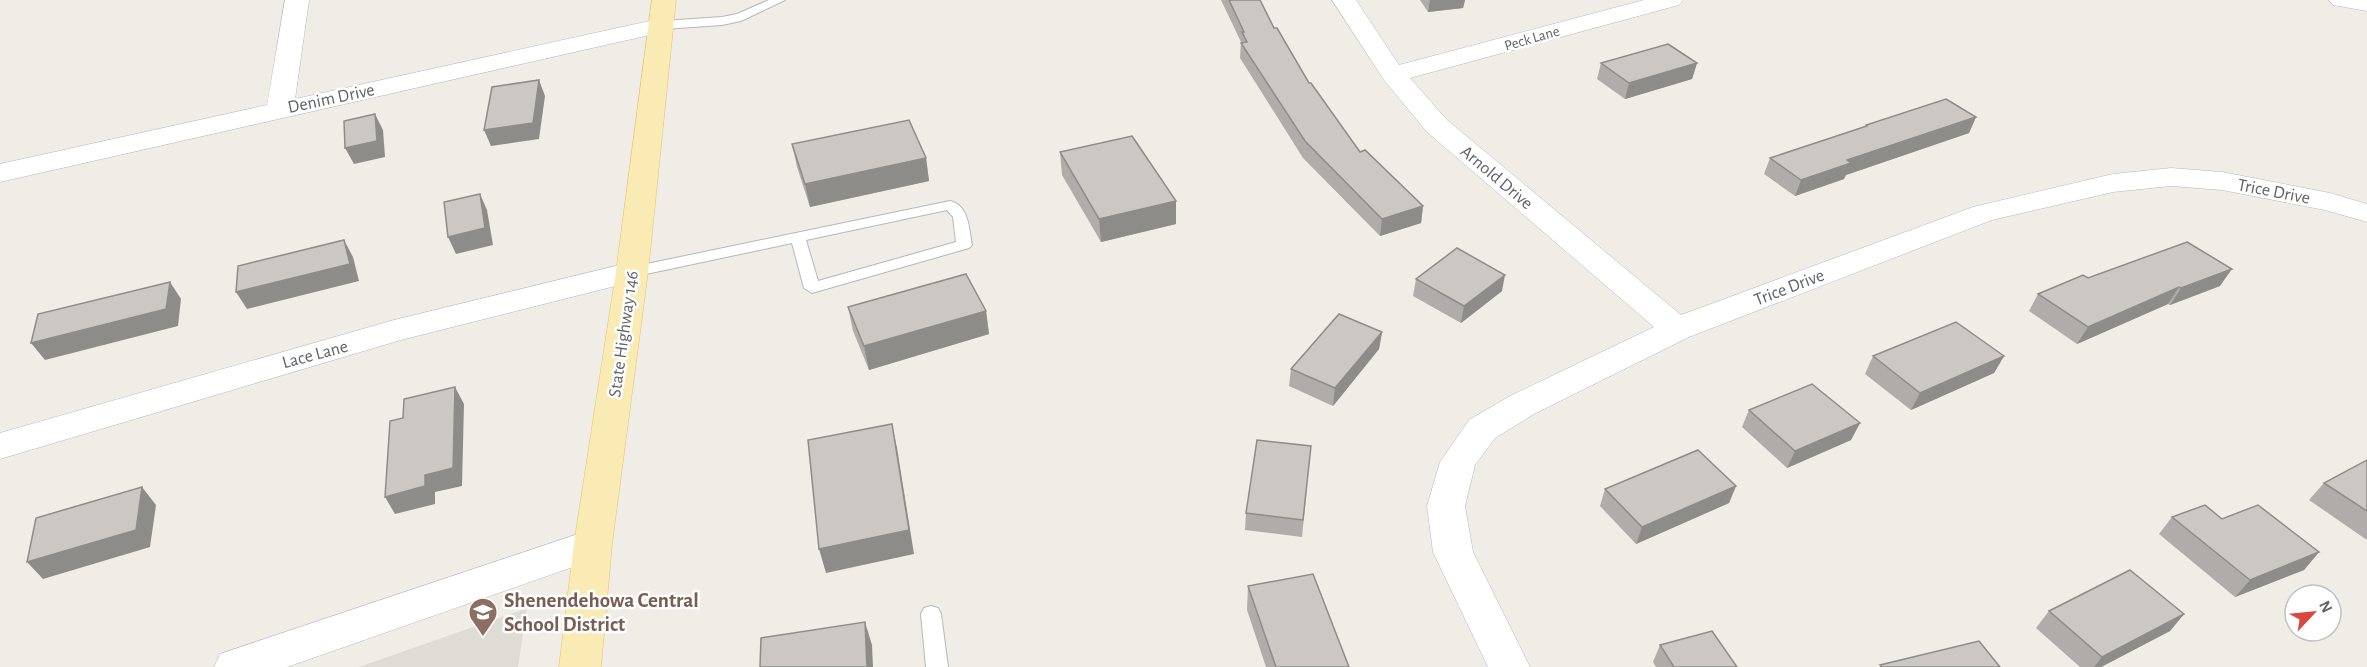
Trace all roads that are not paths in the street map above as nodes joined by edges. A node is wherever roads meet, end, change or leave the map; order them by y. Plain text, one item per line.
1 (297, 0) edge
2 (779, 0) edge
3 (1344, 0) edge
4 (1671, 0) edge
5 (2341, 0) edge
6 (2367, 4) edge
7 (663, 13) edge
8 (1393, 75) junction
9 (280, 109) junction
10 (0, 172) edge
11 (2367, 213) edge
12 (798, 238) junction
13 (632, 272) junction
14 (1677, 329) junction
15 (0, 446) edge
16 (593, 544) junction
17 (931, 614) dead end
18 (235, 667) edge
19 (580, 667) edge
20 (937, 667) edge
21 (1509, 667) edge

1 - 9 street
2 - 7 lane
3 - 8 street, Arnold Drive
4 - 8 street, Peck Lane
5 - 6 street
7 - 9 street, Denim Drive
7 - 13 main road, State Highway 146
8 - 14 street, Arnold Drive
9 - 10 street, Denim Drive
11 - 14 street, Trice Drive
12 - 12 lane
12 - 13 lane
13 - 15 street, Lace Lane
13 - 16 main road, State Highway 146
14 - 21 street, Trice Drive
16 - 18 street
16 - 19 main road, State Highway 146
17 - 20 lane

